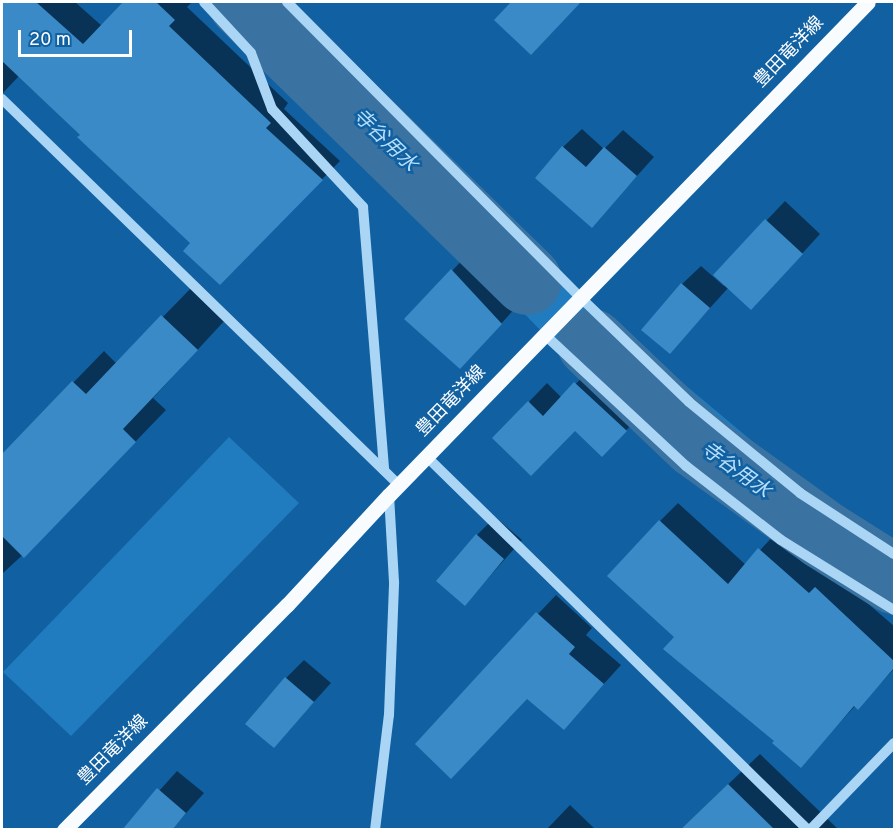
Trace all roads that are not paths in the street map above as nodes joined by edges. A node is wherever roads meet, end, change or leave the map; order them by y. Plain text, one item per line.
1 (204, 2) edge
2 (286, 2) edge
3 (868, 2) edge
4 (2, 99) edge
5 (580, 297) junction
6 (544, 334) junction
7 (427, 457) junction
8 (384, 470) junction
9 (394, 490) junction
10 (894, 554) edge
11 (894, 610) edge
12 (894, 743) edge
13 (64, 830) edge
14 (375, 830) edge
15 (809, 830) edge

1 - 8 street
2 - 5 street
3 - 5 main road, 豊田竜洋線
4 - 8 street
5 - 6 main road, 豊田竜洋線
5 - 10 street
6 - 7 main road, 豊田竜洋線
6 - 11 street
7 - 9 main road, 豊田竜洋線
7 - 15 street
8 - 9 street
9 - 13 main road, 豊田竜洋線
9 - 14 street
12 - 15 street

